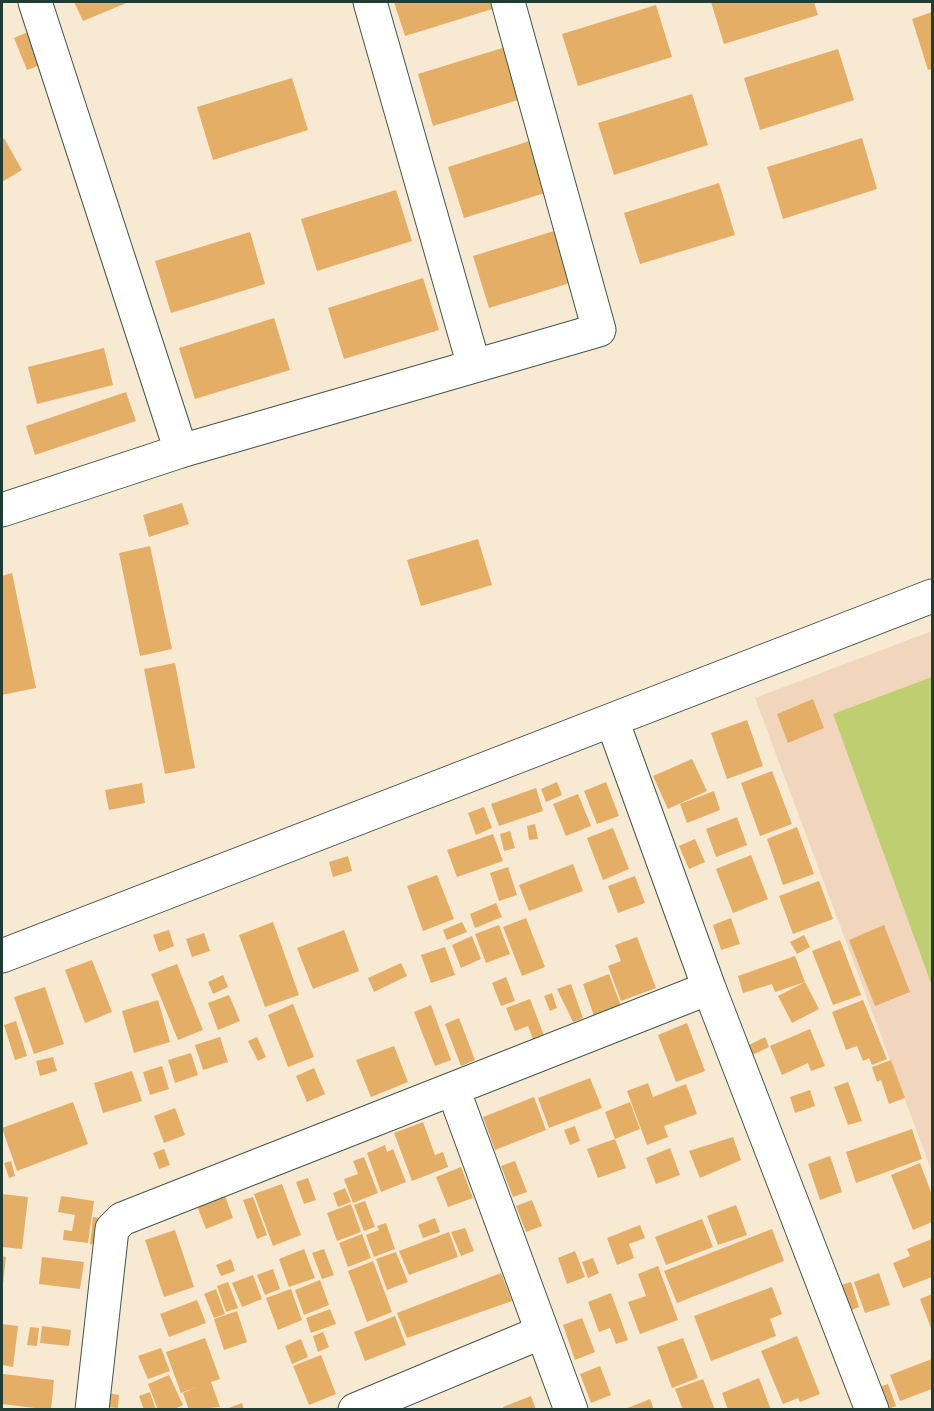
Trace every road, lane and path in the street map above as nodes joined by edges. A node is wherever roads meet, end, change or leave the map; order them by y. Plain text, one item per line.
1 (35, 2) edge
2 (370, 2) edge
3 (508, 2) edge
4 (474, 366) junction
5 (181, 451) junction
6 (2, 510) edge
7 (933, 596) edge
8 (612, 720) junction
9 (2, 956) edge
10 (709, 988) junction
11 (453, 1089) junction
12 (542, 1332) junction
13 (92, 1410) edge
14 (355, 1410) edge
15 (571, 1410) edge
16 (872, 1410) edge

1 - 5 street
2 - 4 street
3 - 4 street
4 - 5 street
5 - 6 street
7 - 8 street
8 - 9 street
8 - 10 street
10 - 11 street
10 - 16 street
11 - 12 street
11 - 13 street
12 - 14 street
12 - 15 street

